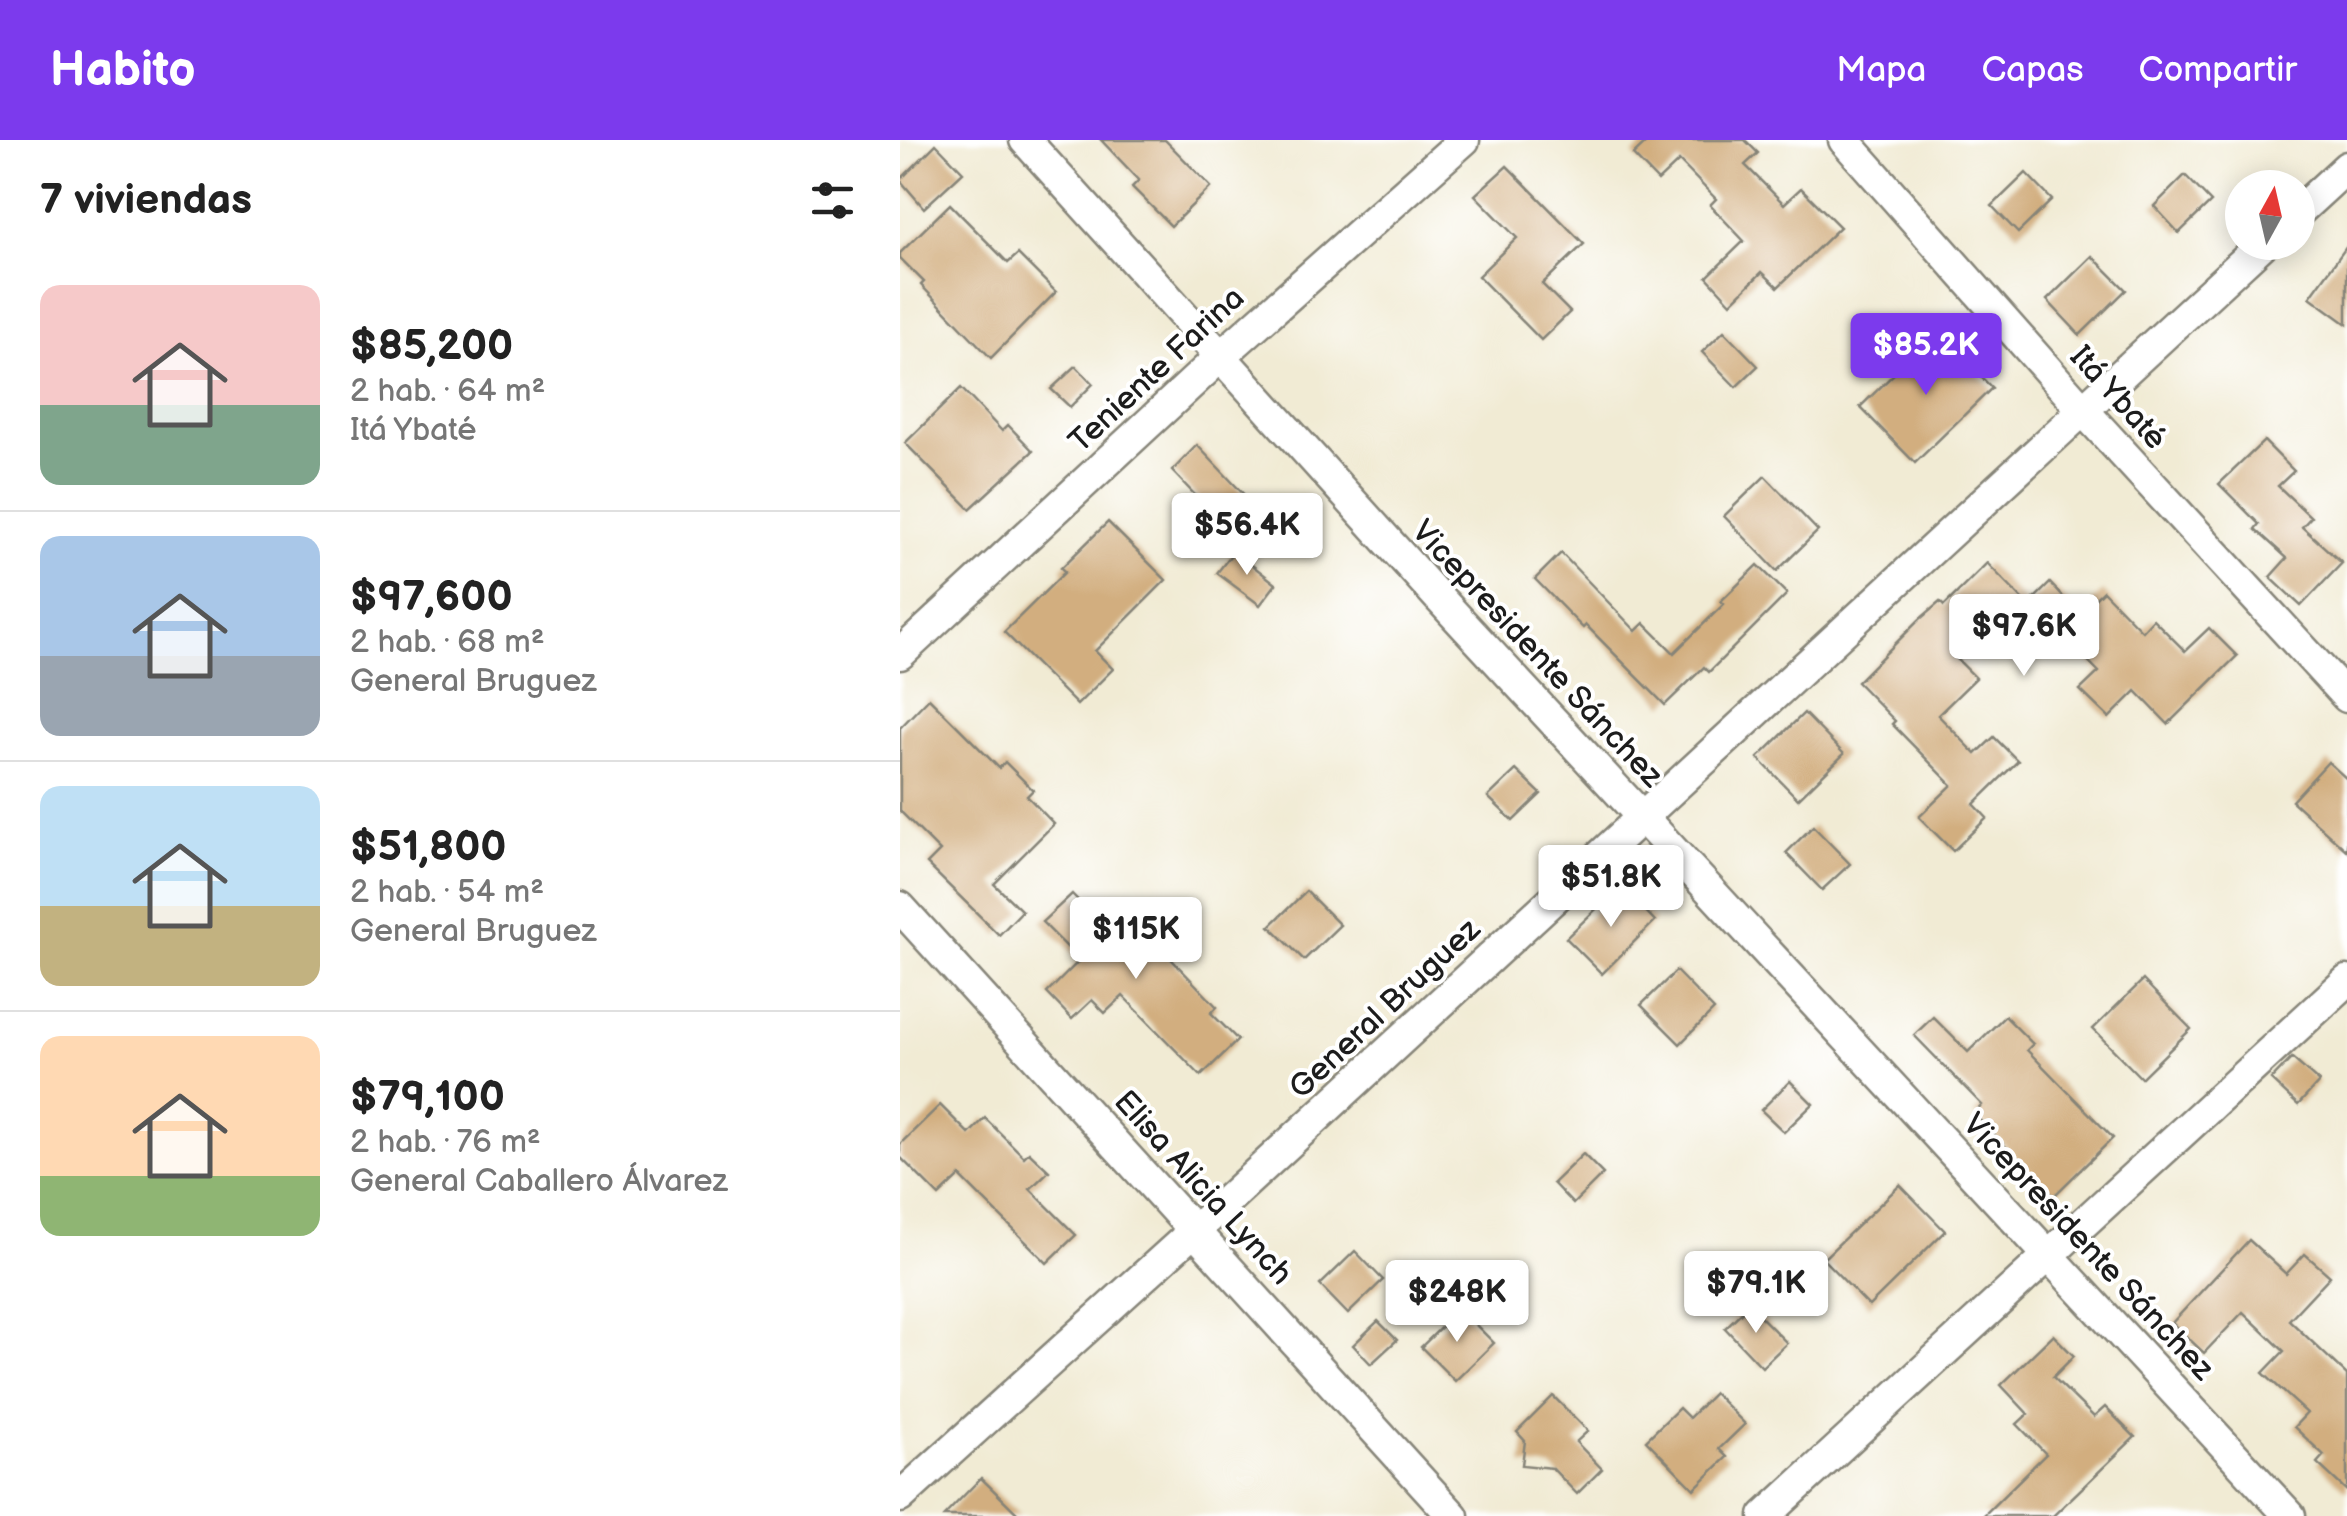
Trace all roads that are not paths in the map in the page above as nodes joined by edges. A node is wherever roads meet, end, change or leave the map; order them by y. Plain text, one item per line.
1 (1025, 140) edge
2 (1464, 140) edge
3 (1844, 140) edge
4 (2347, 167) edge
5 (2315, 196) edge
6 (2246, 260) edge
7 (1221, 356) junction
8 (2083, 410) junction
9 (900, 654) edge
10 (2347, 697) edge
11 (1642, 818) junction
12 (900, 907) edge
13 (2347, 981) edge
14 (1196, 1230) junction
15 (2050, 1254) junction
16 (900, 1497) edge
17 (1454, 1516) edge
18 (1764, 1516) edge
19 (2290, 1516) edge

1 - 7 street, Vicepresidente Sánchez
2 - 7 street, Teniente Farina
3 - 8 street, Itá Ybaté
4 - 5 street
6 - 8 street, General Bruguez
7 - 9 street, Teniente Farina
7 - 11 street, Vicepresidente Sánchez
8 - 10 street, Itá Ybaté
8 - 11 street, General Bruguez
11 - 14 street, General Bruguez
11 - 15 street, Vicepresidente Sánchez
12 - 14 street, Elisa Alicia Lynch
13 - 15 street
14 - 16 street, General Bruguez
14 - 17 street, Elisa Alicia Lynch
15 - 18 street
15 - 19 street, Vicepresidente Sánchez

